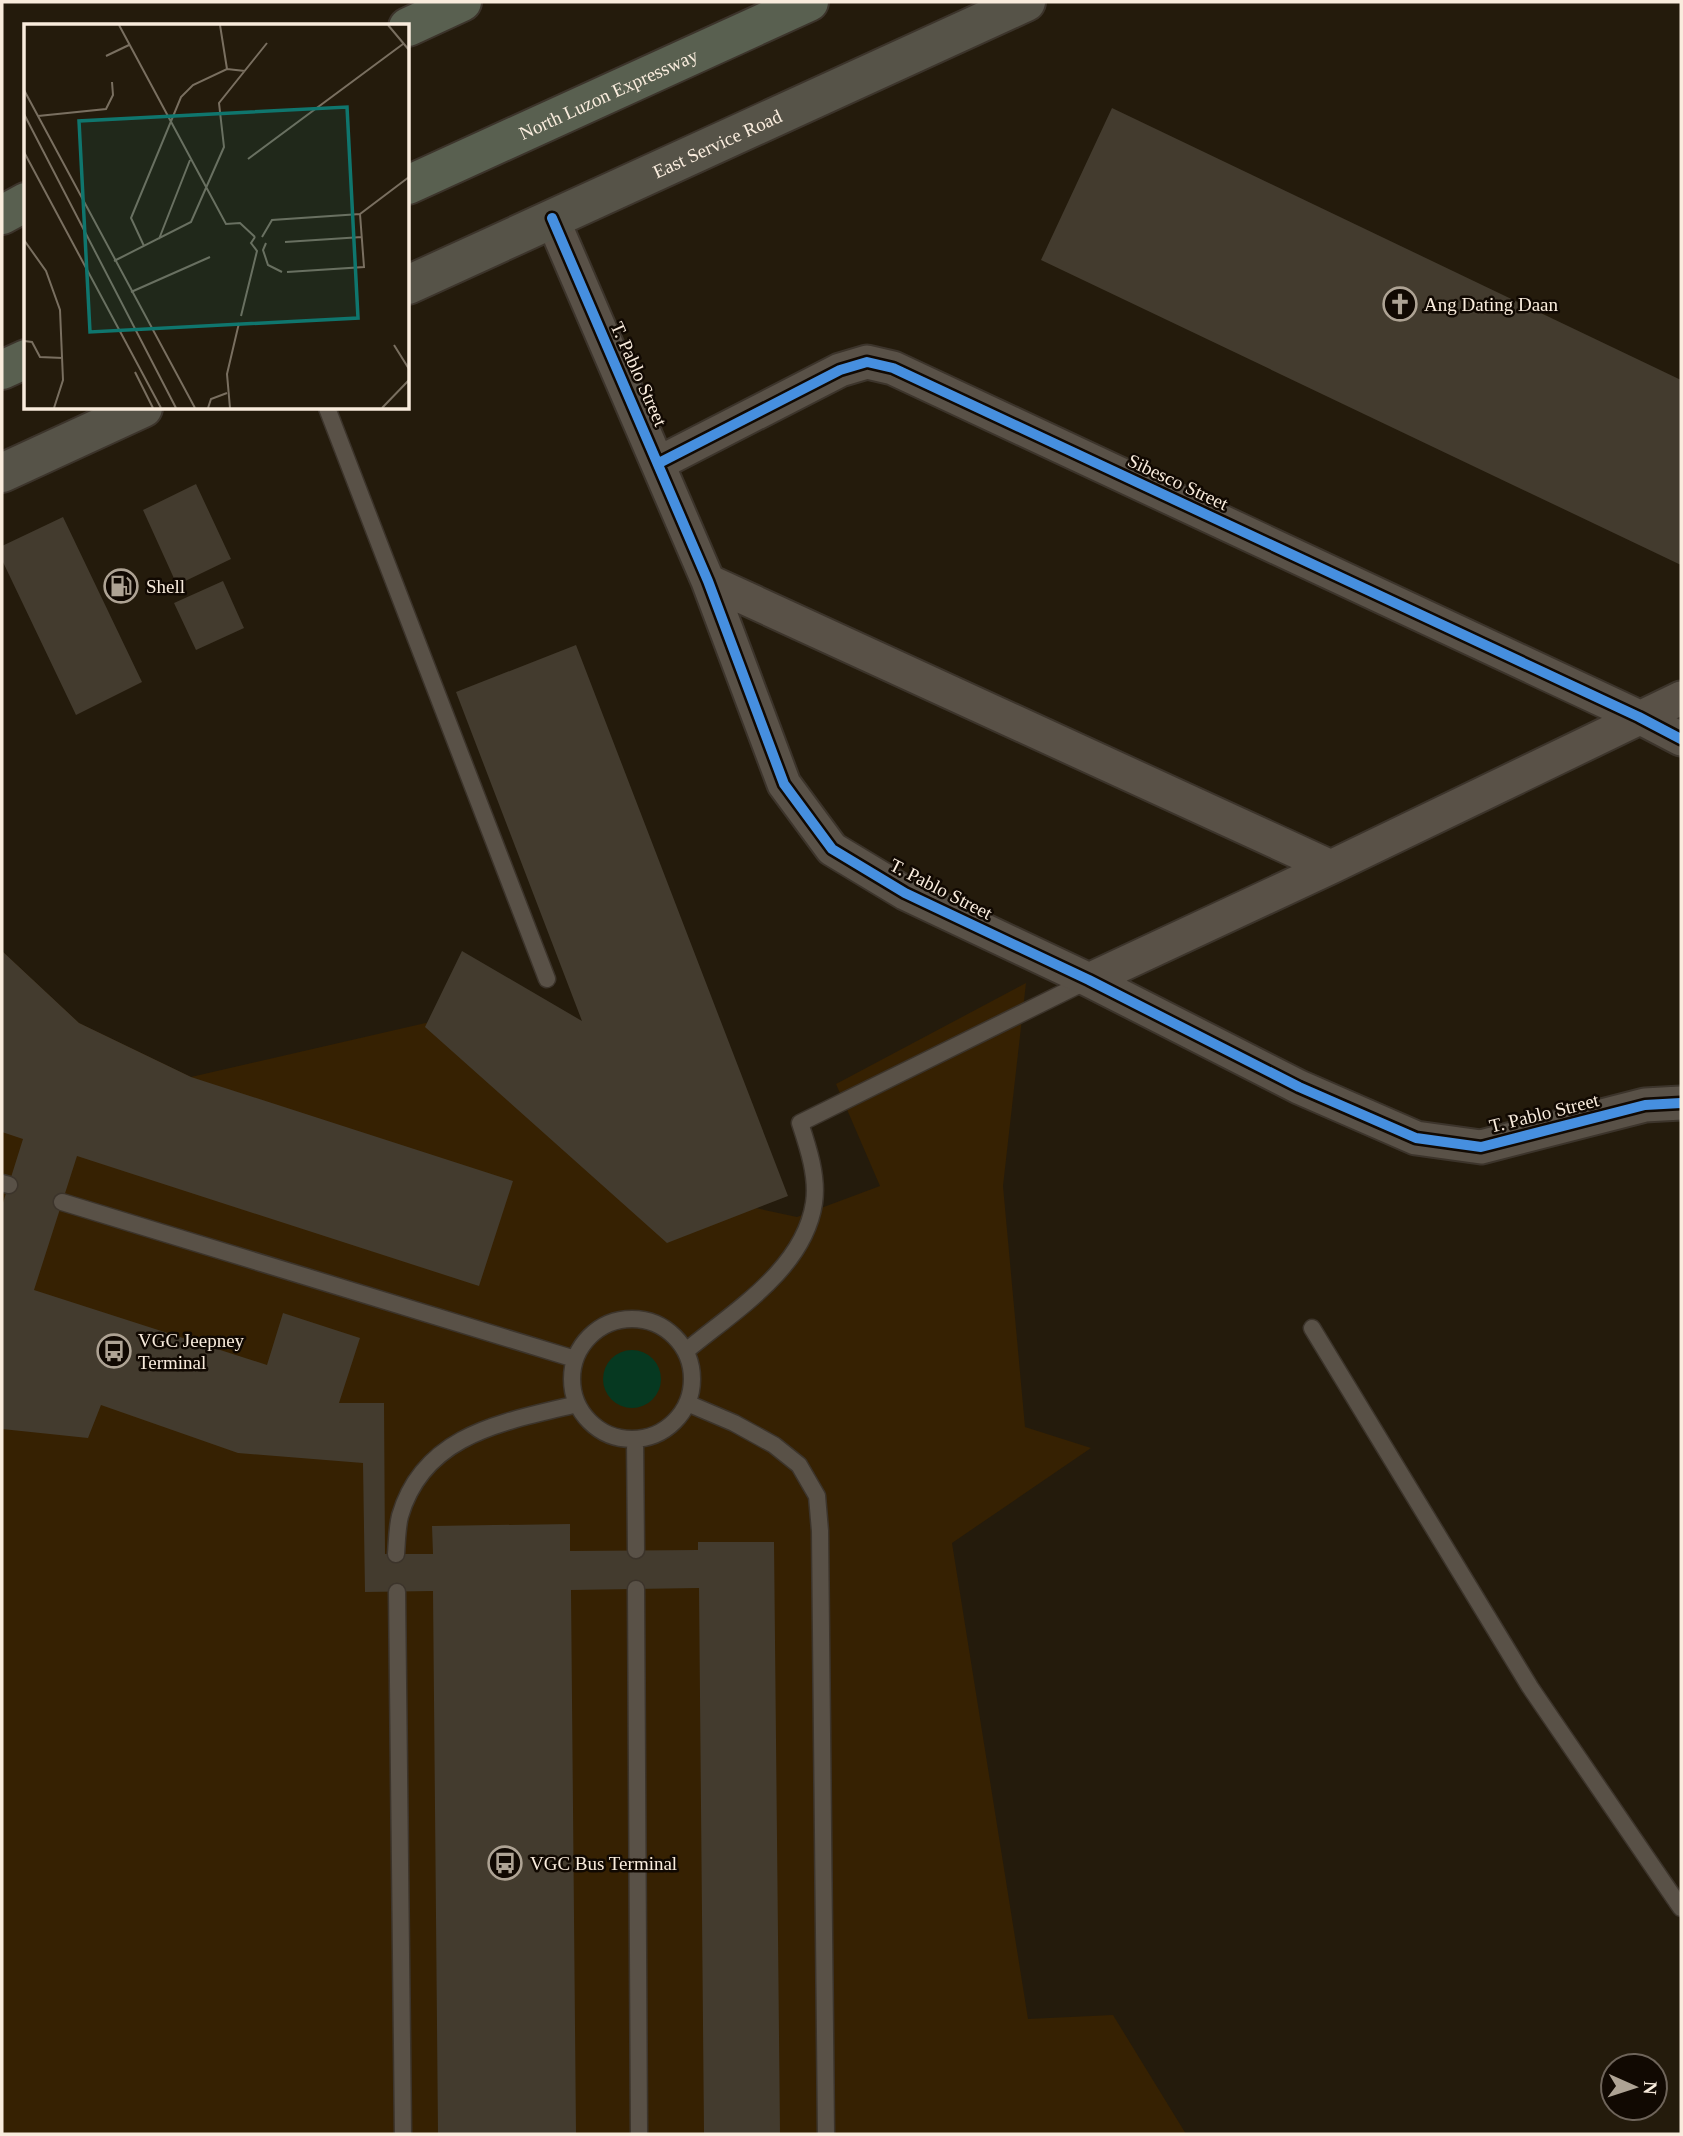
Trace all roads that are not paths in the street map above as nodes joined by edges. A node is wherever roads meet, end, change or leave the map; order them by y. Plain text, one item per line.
1 (462, 2) edge
2 (809, 2) edge
3 (1026, 2) edge
4 (410, 26) edge
5 (410, 184) edge
6 (24, 203) edge
7 (2, 213) edge
8 (552, 218) junction
9 (410, 284) edge
10 (24, 360) edge
11 (2, 370) edge
12 (139, 410) edge
13 (328, 410) edge
14 (659, 463) junction
15 (2, 472) edge
16 (708, 581) junction
17 (1681, 698) edge
18 (1639, 717) junction
19 (1681, 739) edge
20 (1331, 867) junction
21 (547, 979) dead end
22 (1089, 980) junction
23 (1681, 1103) edge
24 (62, 1202) dead end
25 (1312, 1328) dead end
26 (685, 1351) junction
27 (575, 1359) junction
28 (687, 1403) junction
29 (577, 1404) junction
30 (635, 1438) junction
31 (636, 1550) dead end
32 (396, 1554) dead end
33 (636, 1589) dead end
34 (397, 1592) dead end
35 (1681, 1908) edge
36 (403, 2134) edge
37 (639, 2134) edge
38 (826, 2134) edge

1 - 4 highway
2 - 5 highway, North Luzon Expressway
3 - 8 main road, East Service Road
6 - 7 highway
8 - 9 main road, East Service Road
8 - 14 street, T. Pablo Street
10 - 11 highway
12 - 15 main road
13 - 21 lane
14 - 16 street, T. Pablo Street
14 - 18 street, Sibesco Street
16 - 20 street
16 - 22 street, T. Pablo Street
17 - 18 street
18 - 19 street, Sibesco Street
18 - 20 street
20 - 22 street
22 - 23 street, T. Pablo Street
22 - 26 lane
24 - 27 lane
25 - 35 lane
26 - 27 lane
26 - 28 lane
27 - 29 lane
28 - 30 lane
28 - 38 lane
29 - 30 lane
29 - 32 lane
30 - 31 lane
33 - 37 lane
34 - 36 lane

